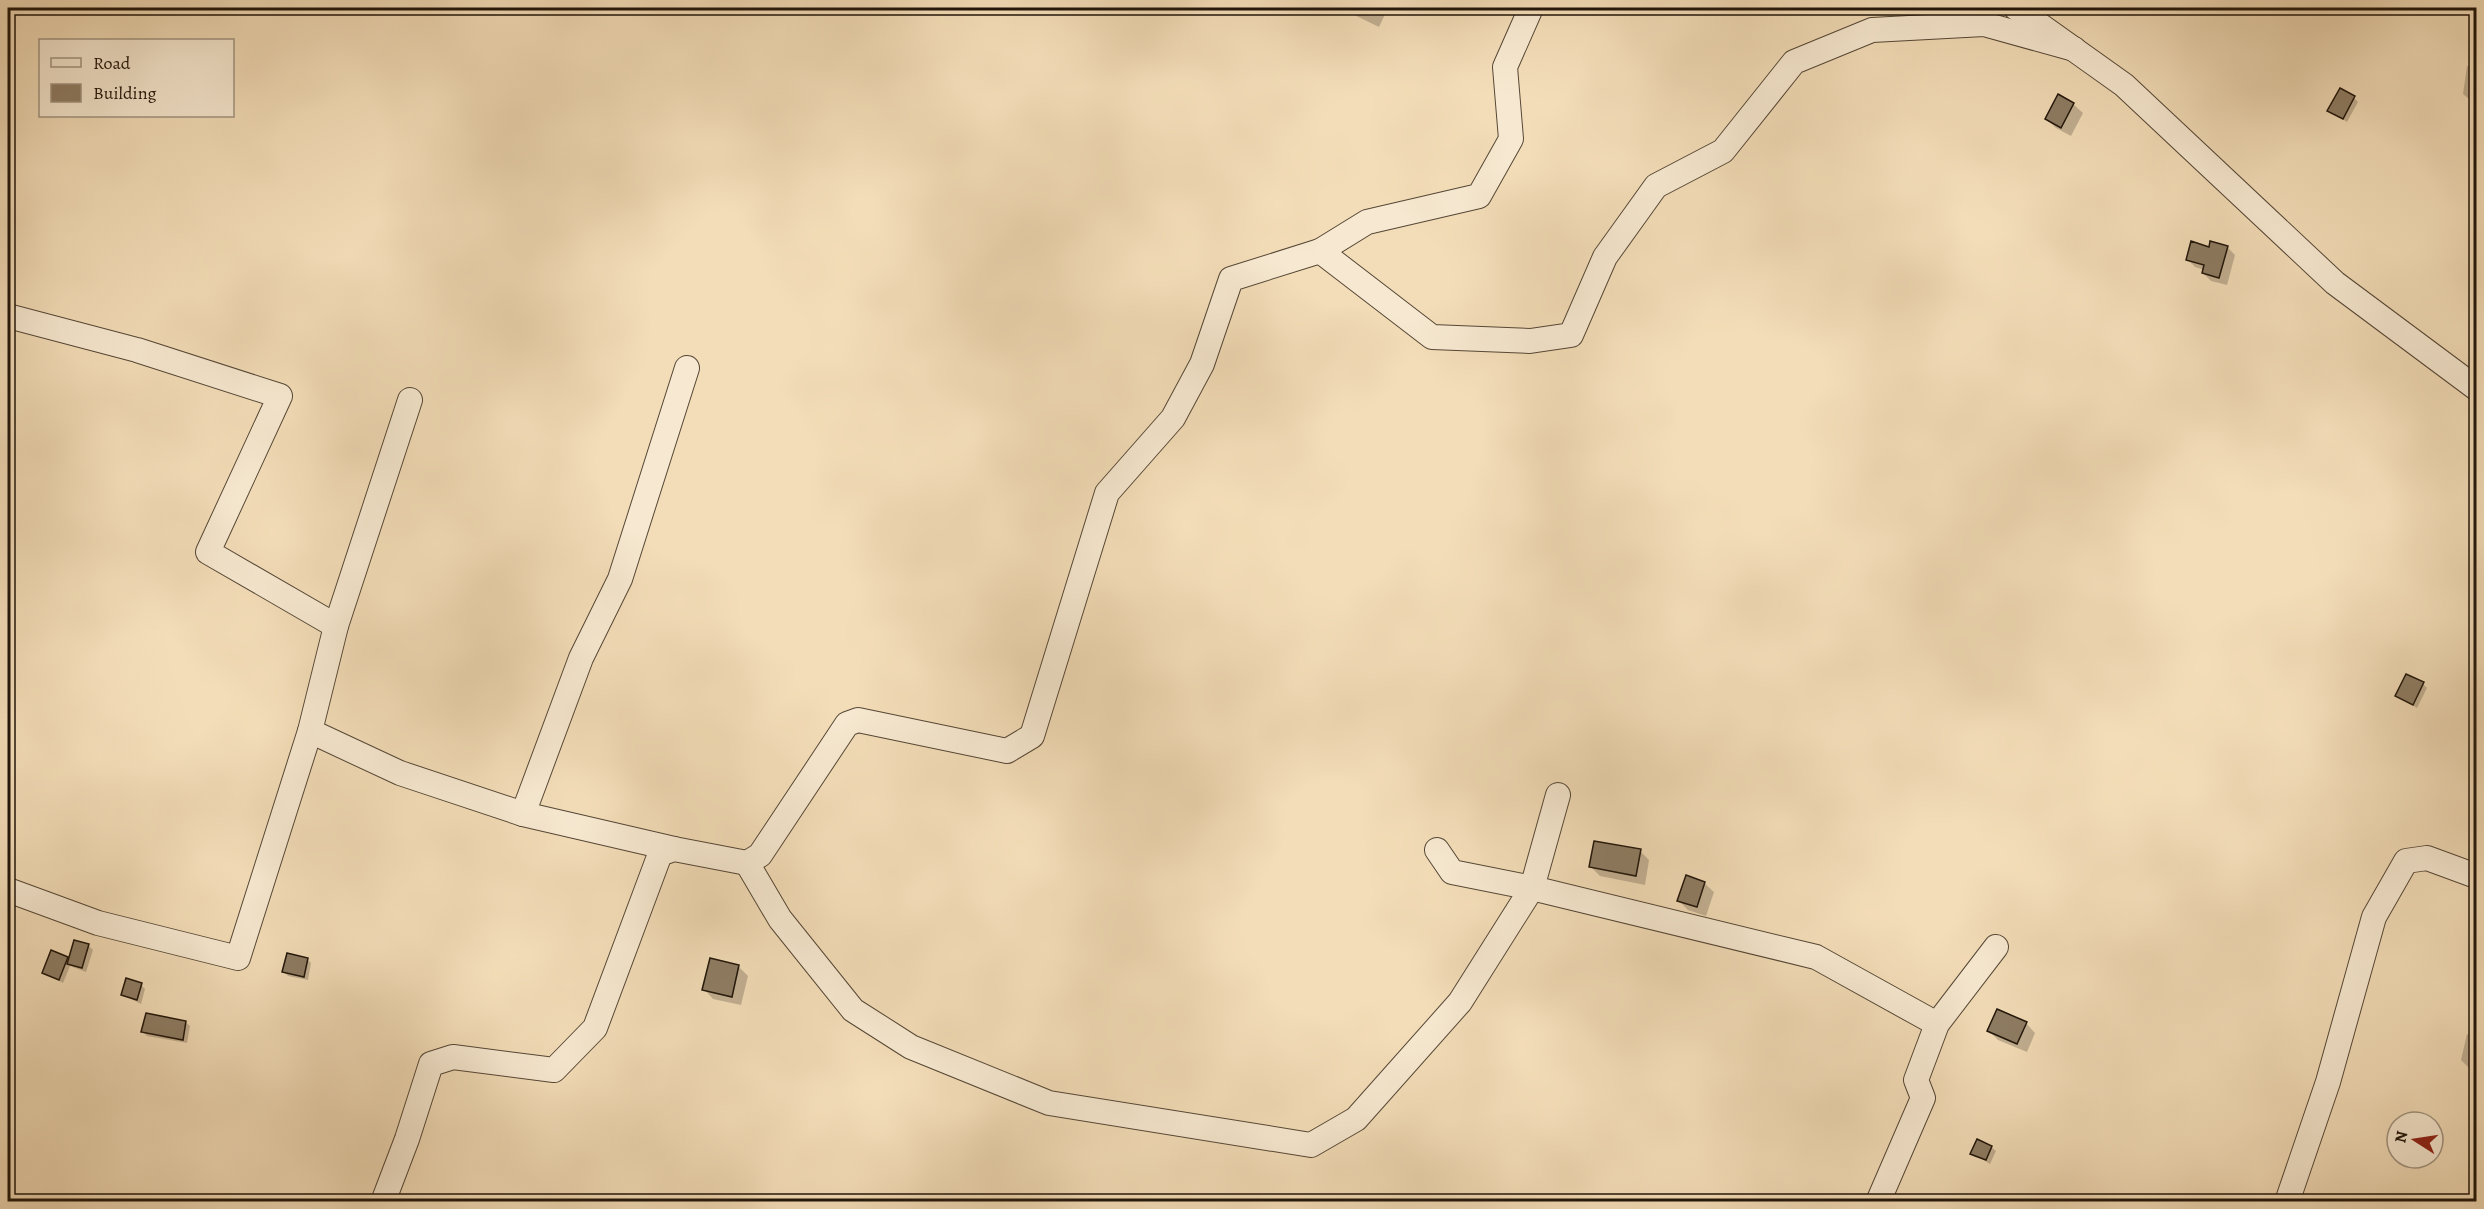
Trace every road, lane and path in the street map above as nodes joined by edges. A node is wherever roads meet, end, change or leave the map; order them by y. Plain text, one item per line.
1 (1531, 8) edge
2 (2016, 8) edge
3 (2074, 49) junction
4 (1320, 251) junction
5 (8, 316) edge
6 (687, 368) dead end
7 (2476, 388) edge
8 (410, 400) dead end
9 (336, 626) junction
10 (310, 731) junction
11 (1557, 795) dead end
12 (523, 814) junction
13 (674, 849) junction
14 (1437, 850) dead end
15 (747, 863) junction
16 (2476, 876) edge
17 (1532, 888) junction
18 (8, 890) edge
19 (1996, 948) dead end
20 (1937, 1024) junction
21 (383, 1202) edge
22 (1878, 1202) edge
23 (2287, 1202) edge

1 - 4 street
2 - 3 street
3 - 4 street
3 - 7 street
4 - 15 street
5 - 9 street
6 - 12 street
8 - 9 street
9 - 10 street
10 - 12 street
10 - 18 street
11 - 17 street
12 - 13 street
13 - 15 street
13 - 21 street
14 - 17 street
15 - 17 street
16 - 23 street
17 - 20 street
19 - 20 street
20 - 22 street

